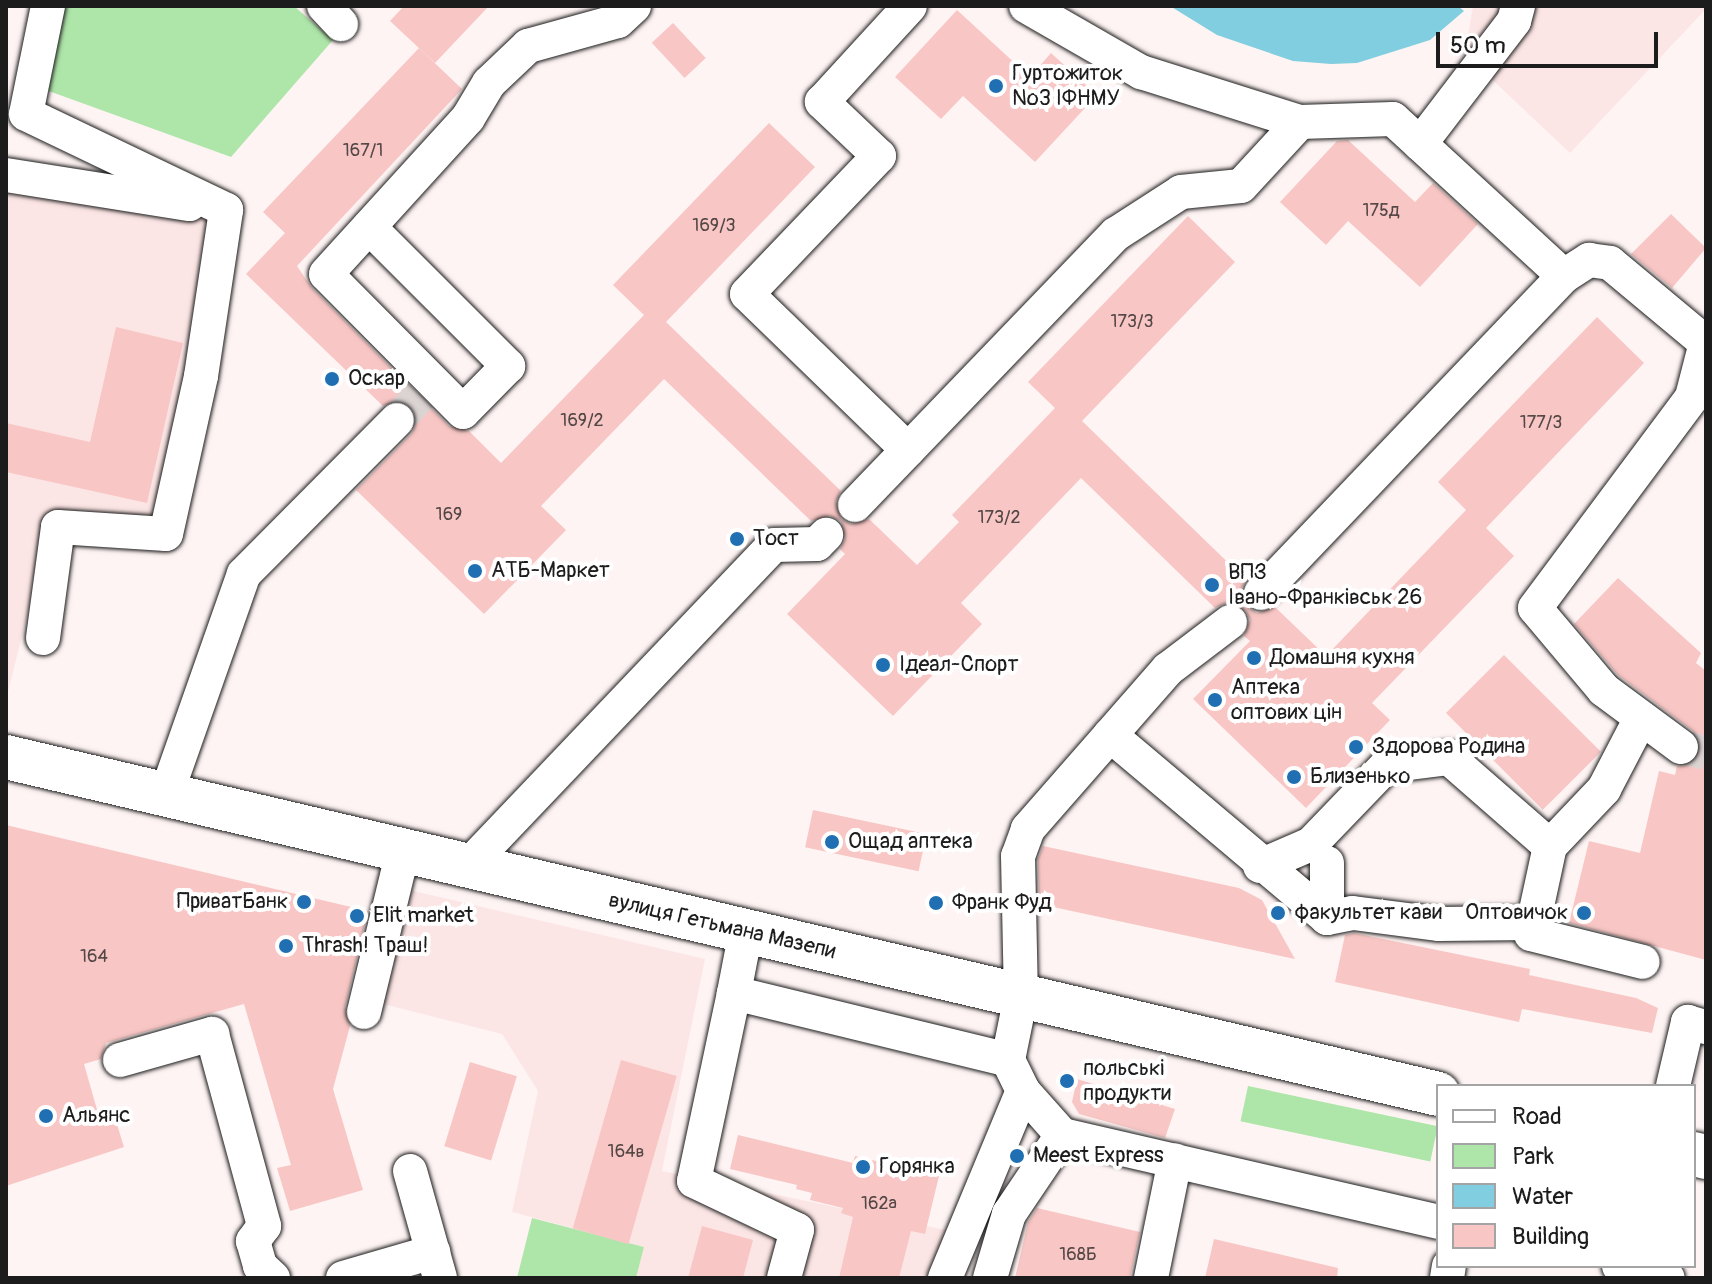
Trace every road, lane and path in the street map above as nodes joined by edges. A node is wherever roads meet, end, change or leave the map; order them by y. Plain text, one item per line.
1 (48, 6) edge
2 (634, 6) edge
3 (910, 6) edge
4 (1026, 6) edge
5 (1518, 6) edge
6 (1300, 122) junction
7 (1420, 144) junction
8 (6, 175) edge
9 (226, 210) junction
10 (369, 227) junction
11 (1564, 276) junction
12 (1706, 343) edge
13 (397, 420) tunnel mouth
14 (908, 450) junction
15 (855, 505) dead end
16 (826, 535) dead end
17 (1261, 593) dead end
18 (1230, 622) dead end
19 (43, 638) dead end
20 (1641, 718) junction
21 (1110, 735) junction
22 (1681, 747) tunnel mouth
23 (6, 757) edge
24 (166, 795) junction
25 (1550, 846) junction
26 (1327, 863) dead end
27 (435, 865) junction
28 (1260, 866) junction
29 (1327, 918) junction
30 (1533, 923) junction
31 (746, 931) junction
32 (1643, 962) dead end
33 (734, 993) junction
34 (1021, 996) junction
35 (364, 1012) dead end
36 (1706, 1027) edge
37 (120, 1060) dead end
38 (1008, 1060) junction
39 (1673, 1084) edge
40 (1023, 1091) junction
41 (1436, 1094) edge
42 (1062, 1135) junction
43 (1175, 1160) junction
44 (410, 1171) dead end
45 (1436, 1222) edge
46 (437, 1265) edge
47 (1627, 1268) edge
48 (273, 1278) edge
49 (343, 1278) edge
50 (784, 1278) edge
51 (945, 1278) edge
52 (990, 1278) edge
53 (1151, 1278) edge
54 (1668, 1278) edge

1 - 9 street
2 - 10 street
3 - 14 street
4 - 6 street
5 - 7 street
6 - 7 street
6 - 14 street
7 - 11 street
8 - 9 street
9 - 19 street
10 - 10 street
11 - 12 street
11 - 17 street
12 - 20 street
13 - 24 street
14 - 15 street
16 - 27 street
18 - 21 street
20 - 22 street
20 - 25 street
21 - 28 street
21 - 34 street
23 - 24 main road, вулиця Гетьмана Мазепи
24 - 27 main road, вулиця Гетьмана Мазепи
25 - 28 street
25 - 30 street
26 - 29 street
27 - 31 main road, вулиця Гетьмана Мазепи
27 - 35 street
28 - 29 street
29 - 30 street
30 - 32 street
31 - 33 street
31 - 34 main road, вулиця Гетьмана Мазепи
33 - 38 street
33 - 50 street
34 - 38 street
34 - 41 main road, вулиця Гетьмана Мазепи
36 - 39 street
37 - 48 street
38 - 40 street
40 - 42 street
40 - 51 street
42 - 43 street
42 - 52 street
43 - 45 street
43 - 53 street
44 - 46 street
46 - 49 street
47 - 54 street

